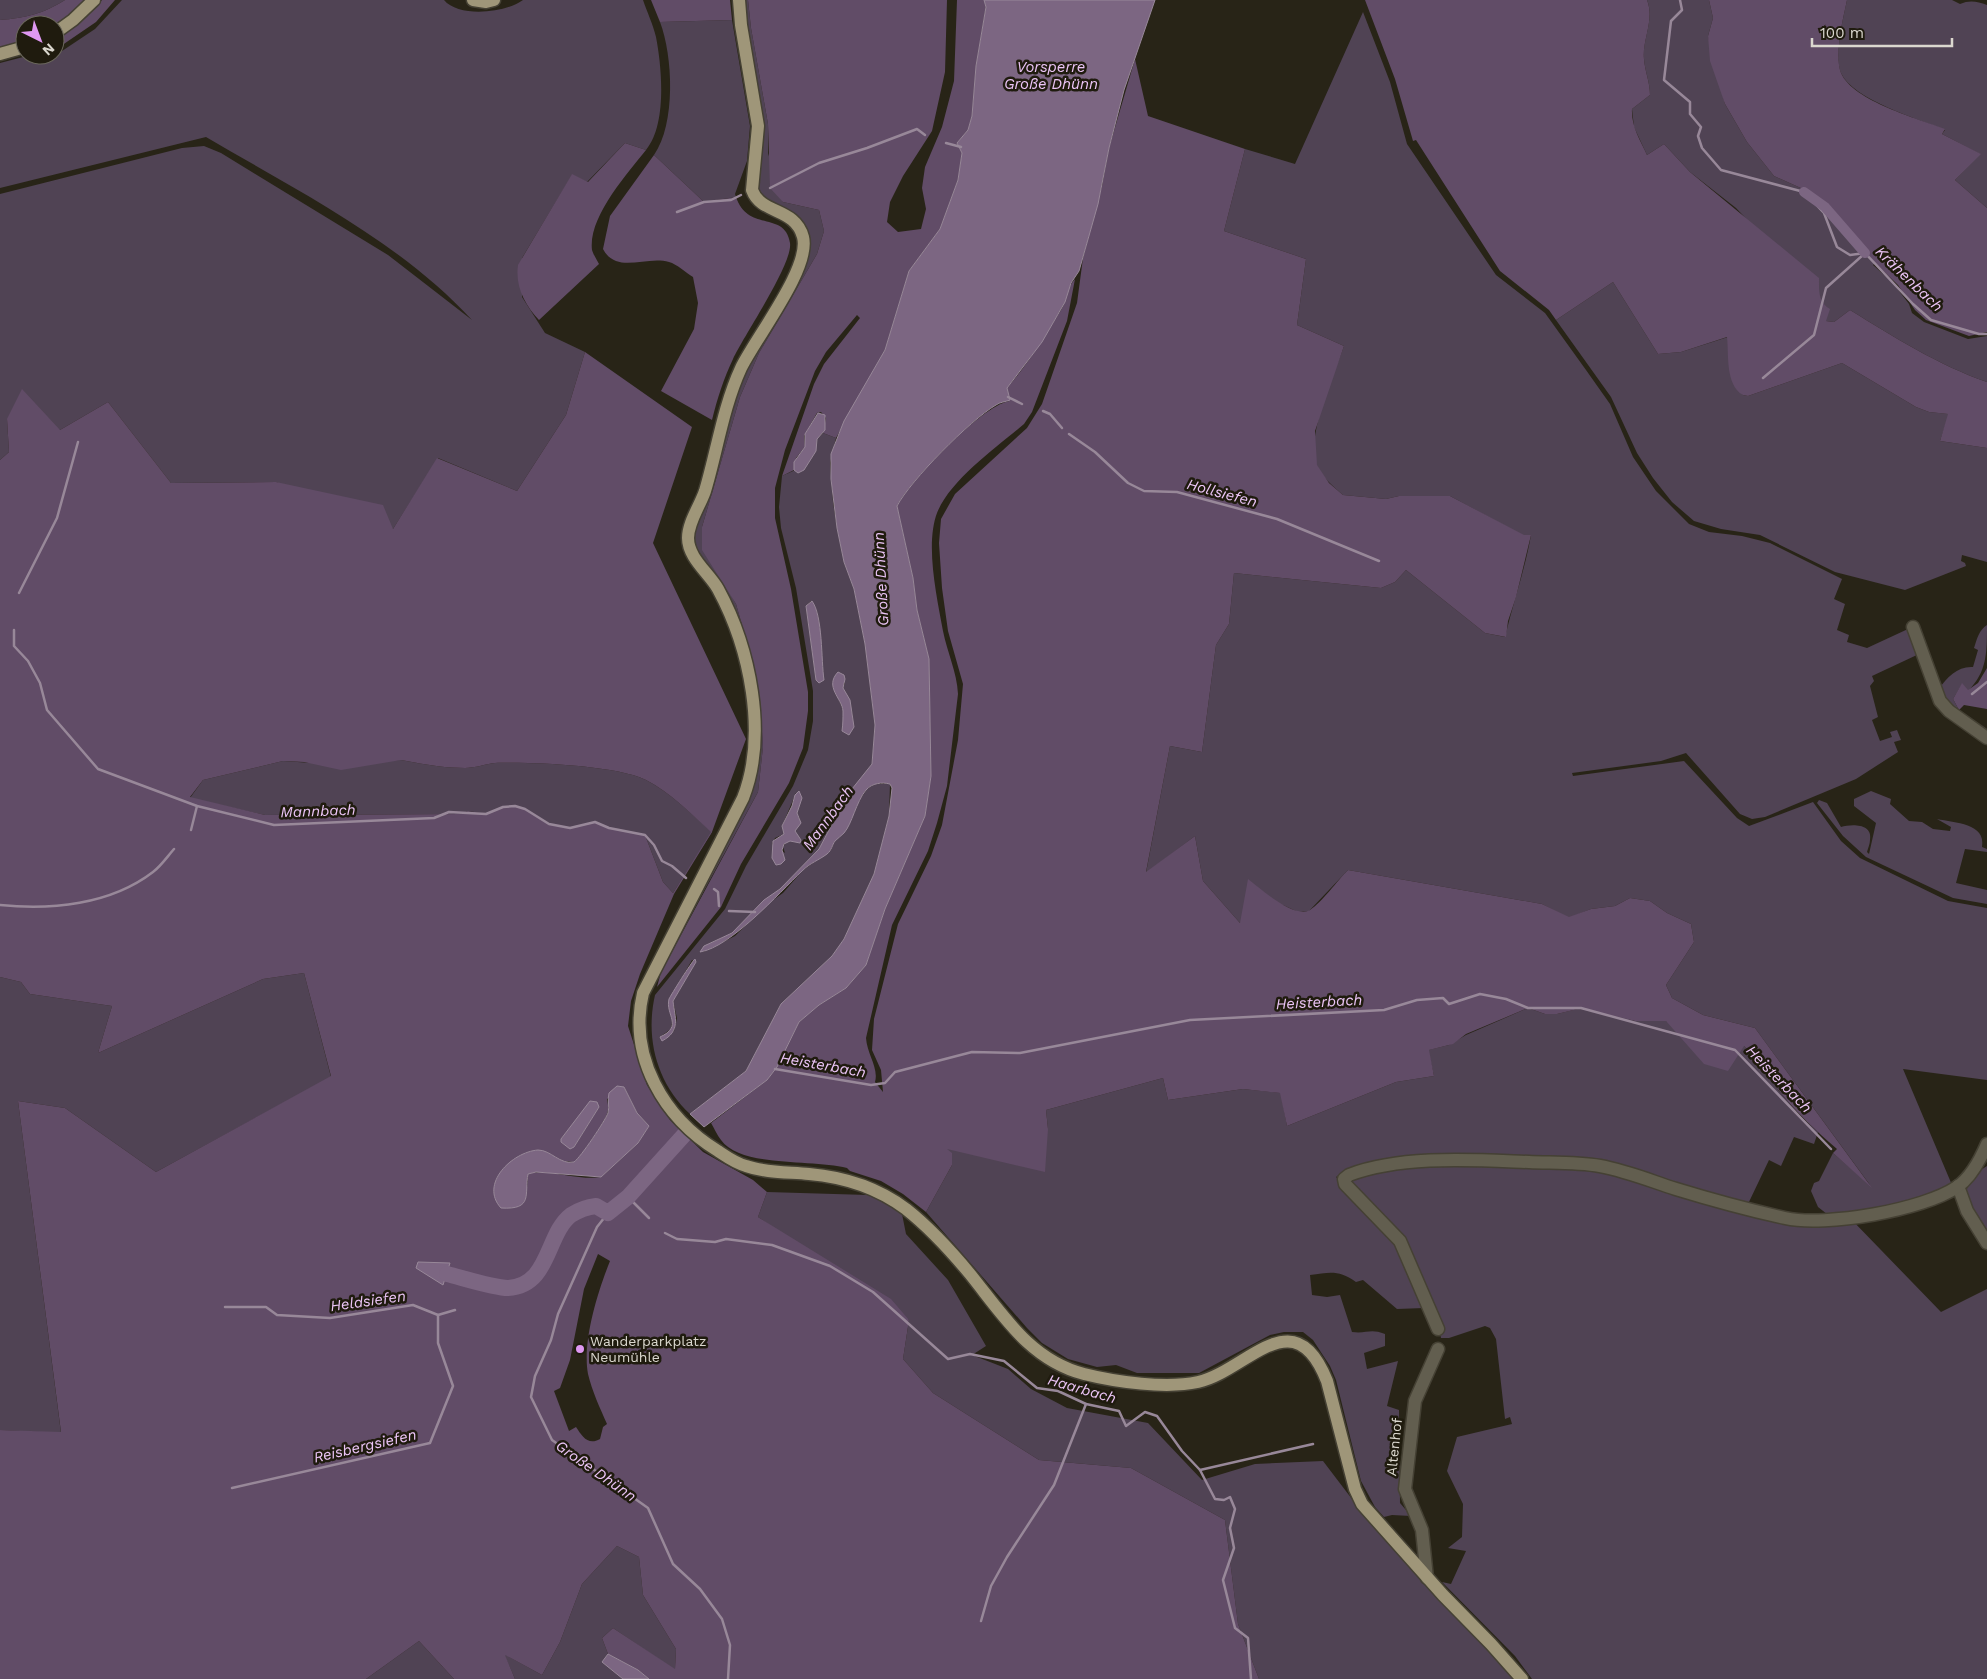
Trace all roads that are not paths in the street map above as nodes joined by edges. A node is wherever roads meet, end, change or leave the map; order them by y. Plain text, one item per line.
1 (94, 0) edge
2 (474, 0) edge
3 (494, 0) edge
4 (739, 0) edge
5 (65, 26) edge
6 (15, 50) edge
7 (0, 54) edge
8 (1913, 627) dead end
9 (1987, 738) edge
10 (1987, 1144) edge
11 (1958, 1186) junction
12 (1987, 1243) edge
13 (1438, 1329) dead end
14 (1438, 1349) dead end
15 (1427, 1578) junction
16 (1522, 1679) edge

1 - 5 main road
2 - 3 main road
4 - 15 main road
6 - 7 main road
8 - 9 street
10 - 11 street
11 - 12 street
11 - 13 street
14 - 15 street, Altenhof
15 - 16 main road

